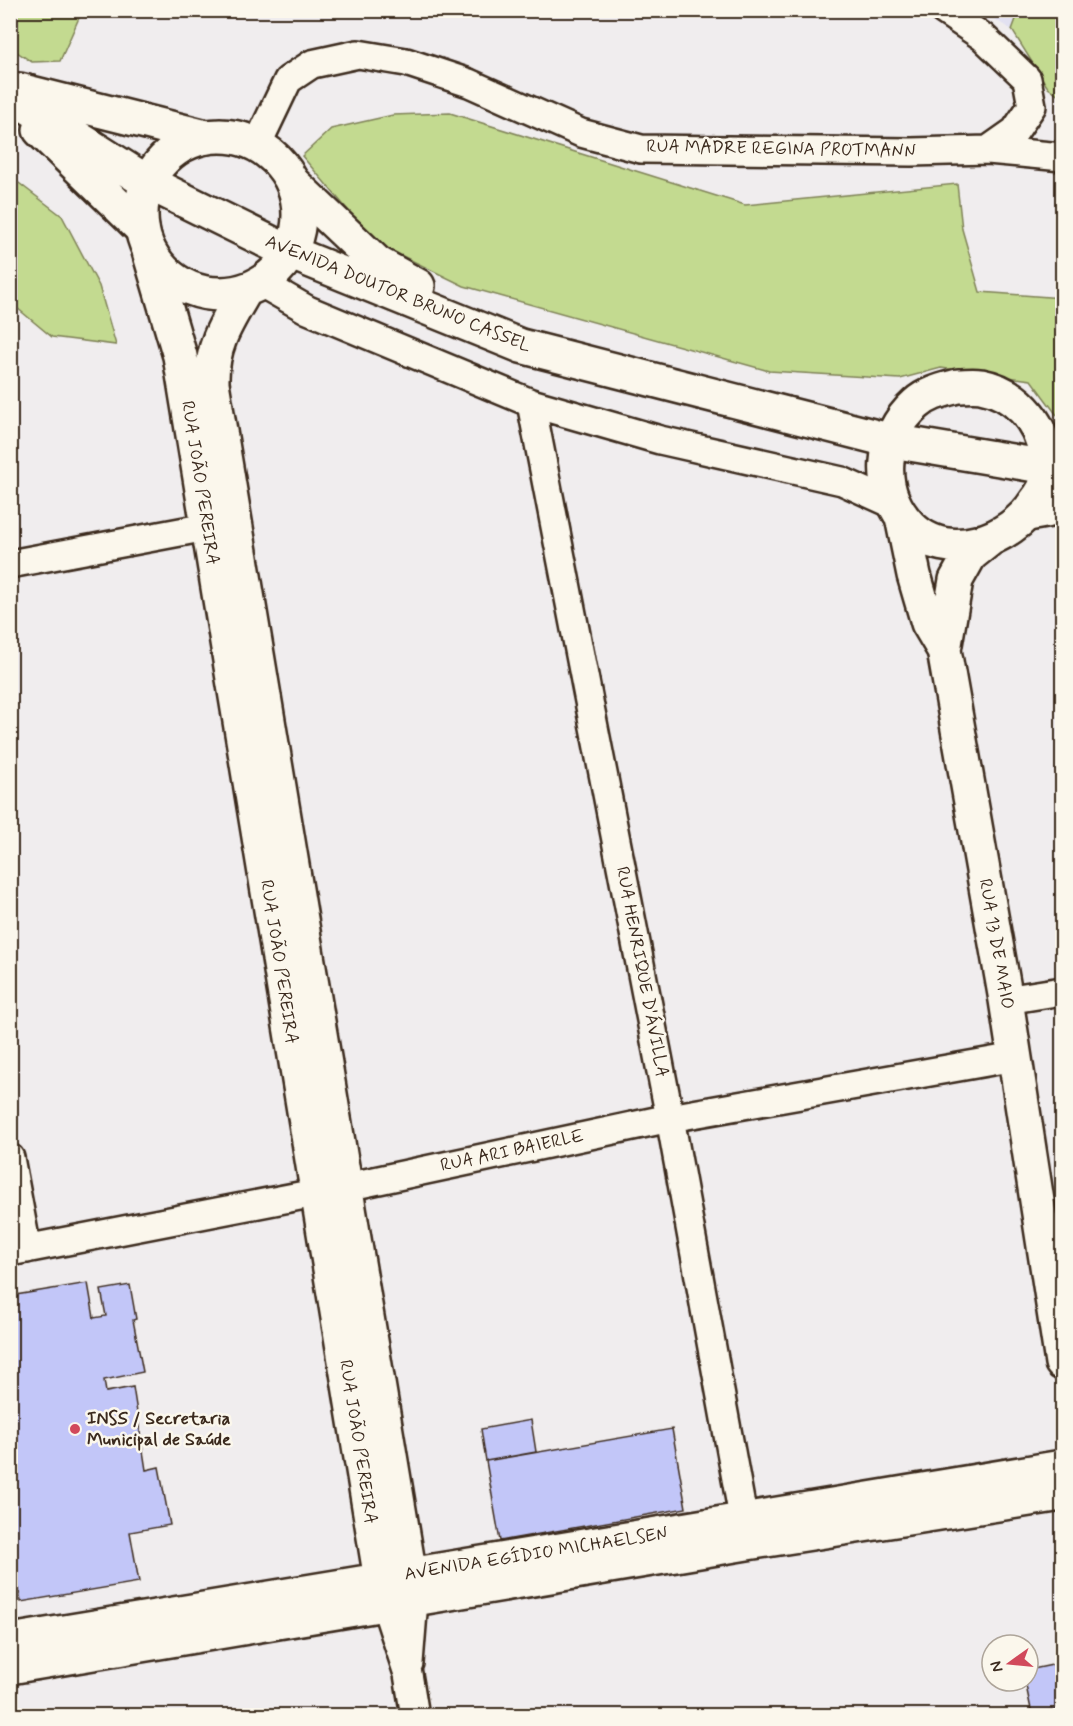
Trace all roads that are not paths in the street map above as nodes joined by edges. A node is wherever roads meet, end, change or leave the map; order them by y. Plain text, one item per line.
1 (943, 10) edge
2 (10, 88) edge
3 (10, 95) edge
4 (10, 102) edge
5 (206, 137) junction
6 (257, 145) junction
7 (988, 150) junction
8 (1062, 157) edge
9 (147, 182) junction
10 (293, 183) junction
11 (146, 240) junction
12 (289, 252) junction
13 (253, 287) junction
14 (521, 346) junction
15 (531, 402) junction
16 (892, 441) junction
17 (1055, 467) edge
18 (898, 511) junction
19 (1062, 511) edge
20 (1023, 518) junction
21 (221, 524) junction
22 (990, 539) junction
23 (10, 564) edge
24 (944, 650) junction
25 (1062, 991) edge
26 (1006, 1000) junction
27 (1015, 1058) junction
28 (670, 1118) junction
29 (10, 1158) edge
30 (331, 1189) junction
31 (19, 1250) edge
32 (1062, 1363) edge
33 (1062, 1467) edge
34 (1062, 1494) edge
35 (746, 1532) junction
36 (398, 1590) junction
37 (10, 1641) edge
38 (10, 1667) edge
39 (415, 1716) edge

1 - 7 street
2 - 5 street
3 - 9 street, AVENIDA DOUTOR BRUNO CASSEL
4 - 11 street
5 - 6 street
5 - 9 street
6 - 7 street, RUA MADRE REGINA PROTMANN
6 - 10 street
7 - 8 street, RUA MADRE REGINA PROTMANN
9 - 11 street
9 - 12 street, AVENIDA DOUTOR BRUNO CASSEL
10 - 12 street, RUA JOÃO PEREIRA
10 - 14 street
11 - 13 street
11 - 21 street, RUA JOÃO PEREIRA
12 - 13 street, RUA JOÃO PEREIRA
12 - 14 street, AVENIDA DOUTOR BRUNO CASSEL
13 - 15 street
13 - 21 street, RUA JOÃO PEREIRA
14 - 16 street, AVENIDA DOUTOR BRUNO CASSEL
15 - 18 street
15 - 28 street, RUA HENRIQUE D'ÁVILLA
16 - 17 street, AVENIDA DOUTOR BRUNO CASSEL
16 - 17 street
16 - 18 street
17 - 20 street
18 - 22 street
18 - 24 street
19 - 20 street
20 - 22 street
21 - 23 street
21 - 30 street, RUA JOÃO PEREIRA
22 - 24 street, RUA 13 DE MAIO
24 - 26 street, RUA 13 DE MAIO
25 - 26 street
26 - 27 street, RUA 13 DE MAIO
27 - 28 street, RUA ARI BAIERLE
27 - 32 street, RUA 13 DE MAIO
28 - 30 street, RUA ARI BAIERLE
28 - 35 street, RUA HENRIQUE D'ÁVILLA
29 - 31 street
30 - 31 street, RUA ARI BAIERLE
30 - 36 street, RUA JOÃO PEREIRA
33 - 35 street, AVENIDA EGÍDIO MICHAELSEN
34 - 35 street, AVENIDA EGÍDIO MICHAELSEN
35 - 36 street, AVENIDA EGÍDIO MICHAELSEN
36 - 37 street, AVENIDA EGÍDIO MICHAELSEN
36 - 38 street, AVENIDA EGÍDIO MICHAELSEN
36 - 39 street, RUA JOÃO PEREIRA

